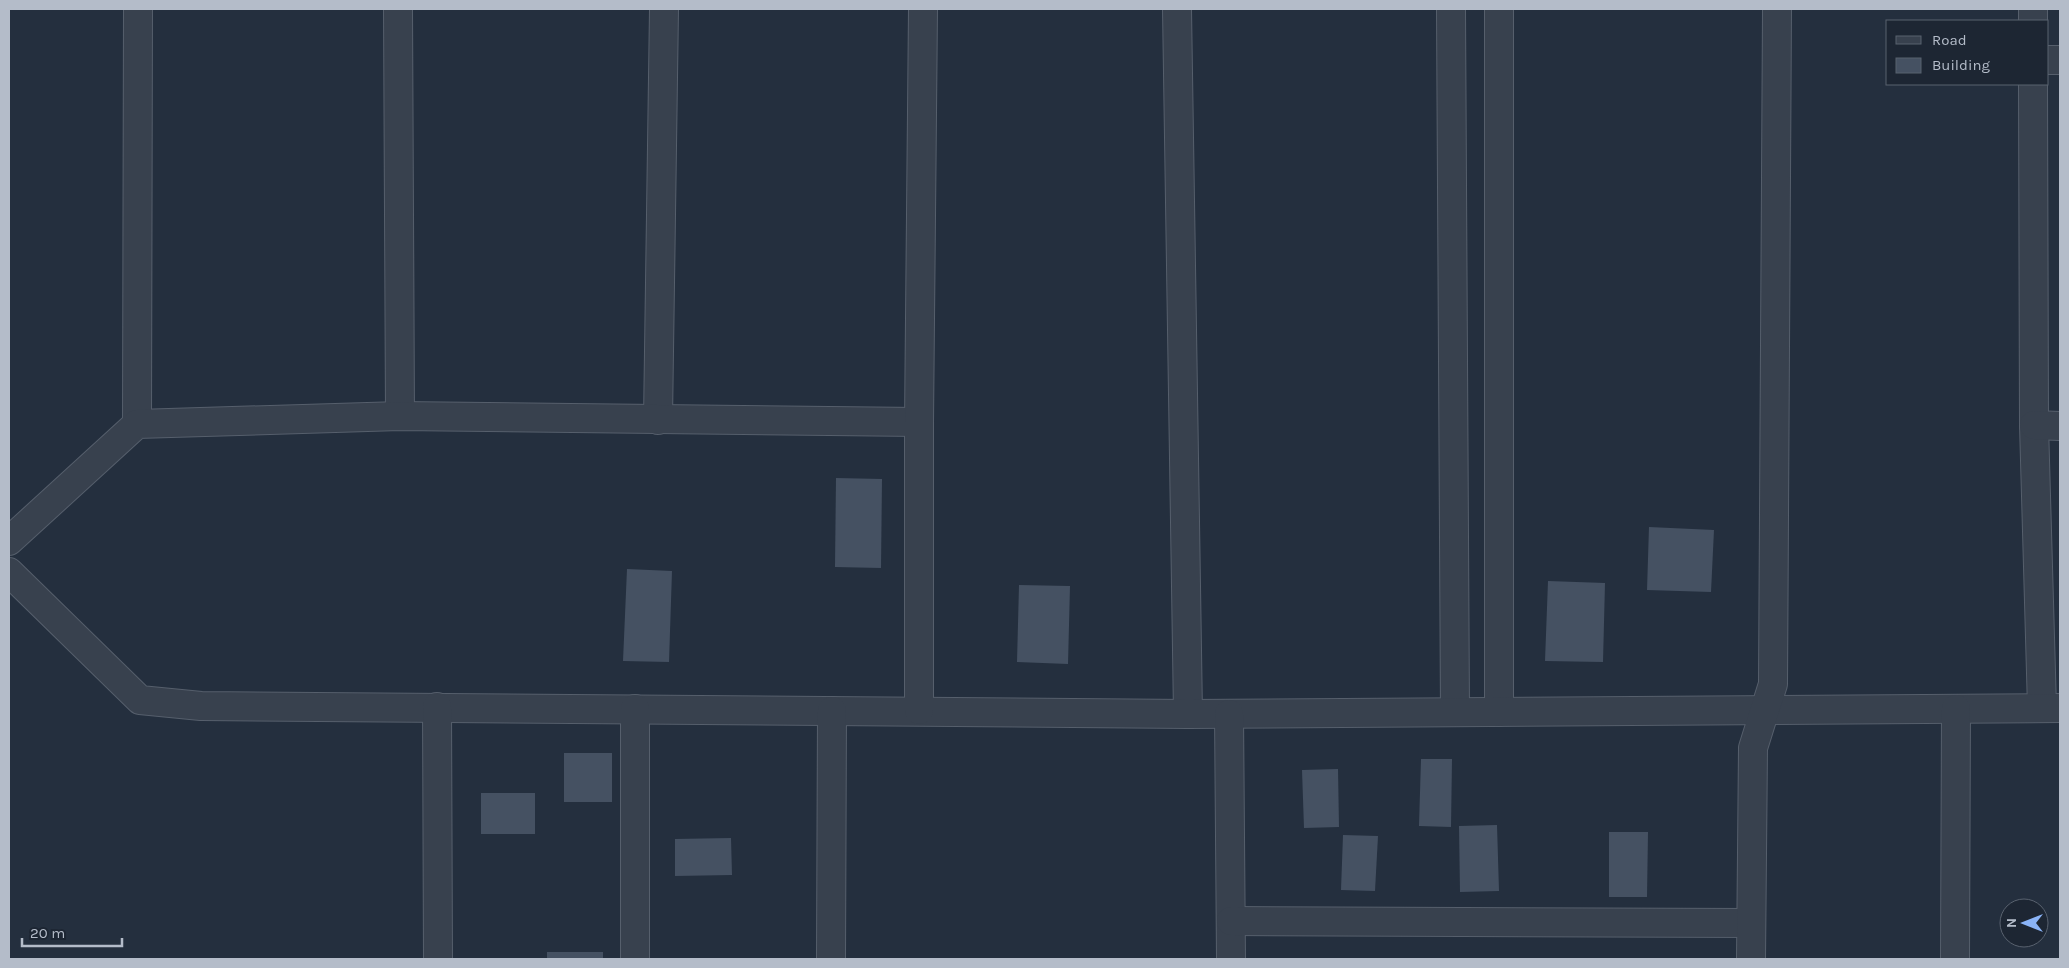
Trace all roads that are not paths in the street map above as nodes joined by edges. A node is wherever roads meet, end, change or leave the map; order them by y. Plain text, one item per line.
1 (138, 9) edge
2 (398, 9) edge
3 (664, 9) edge
4 (924, 9) edge
5 (1177, 9) edge
6 (1451, 9) edge
7 (1498, 9) edge
8 (1777, 9) edge
9 (2033, 85) edge
10 (400, 416) junction
11 (658, 420) junction
12 (919, 422) junction
13 (136, 424) junction
14 (2047, 425) edge
15 (9, 541) edge
16 (9, 572) edge
17 (437, 708) junction
18 (2051, 708) edge
19 (634, 709) junction
20 (1956, 709) junction
21 (919, 710) junction
22 (1763, 710) junction
23 (832, 711) junction
24 (1454, 712) junction
25 (1499, 712) junction
26 (1188, 714) junction
27 (1230, 714) junction
28 (1231, 921) junction
29 (1751, 923) junction
30 (438, 959) edge
31 (635, 959) edge
32 (831, 959) edge
33 (1231, 959) edge
34 (1751, 959) edge
35 (1955, 959) edge

1 - 13 street
2 - 10 street
3 - 11 street
4 - 12 street
5 - 26 street
6 - 24 street
7 - 25 street
8 - 22 street
9 - 14 street
10 - 11 street
10 - 13 street
11 - 12 street
12 - 21 street
13 - 15 street
14 - 18 street
16 - 17 street
17 - 19 street
17 - 30 street
18 - 20 street
19 - 23 street
19 - 31 street
20 - 22 street
20 - 35 street
21 - 23 street
21 - 26 street
22 - 25 street
22 - 29 street
23 - 32 street
24 - 25 street
24 - 27 street
26 - 27 street
27 - 28 street
28 - 29 street
28 - 33 street
29 - 34 street

